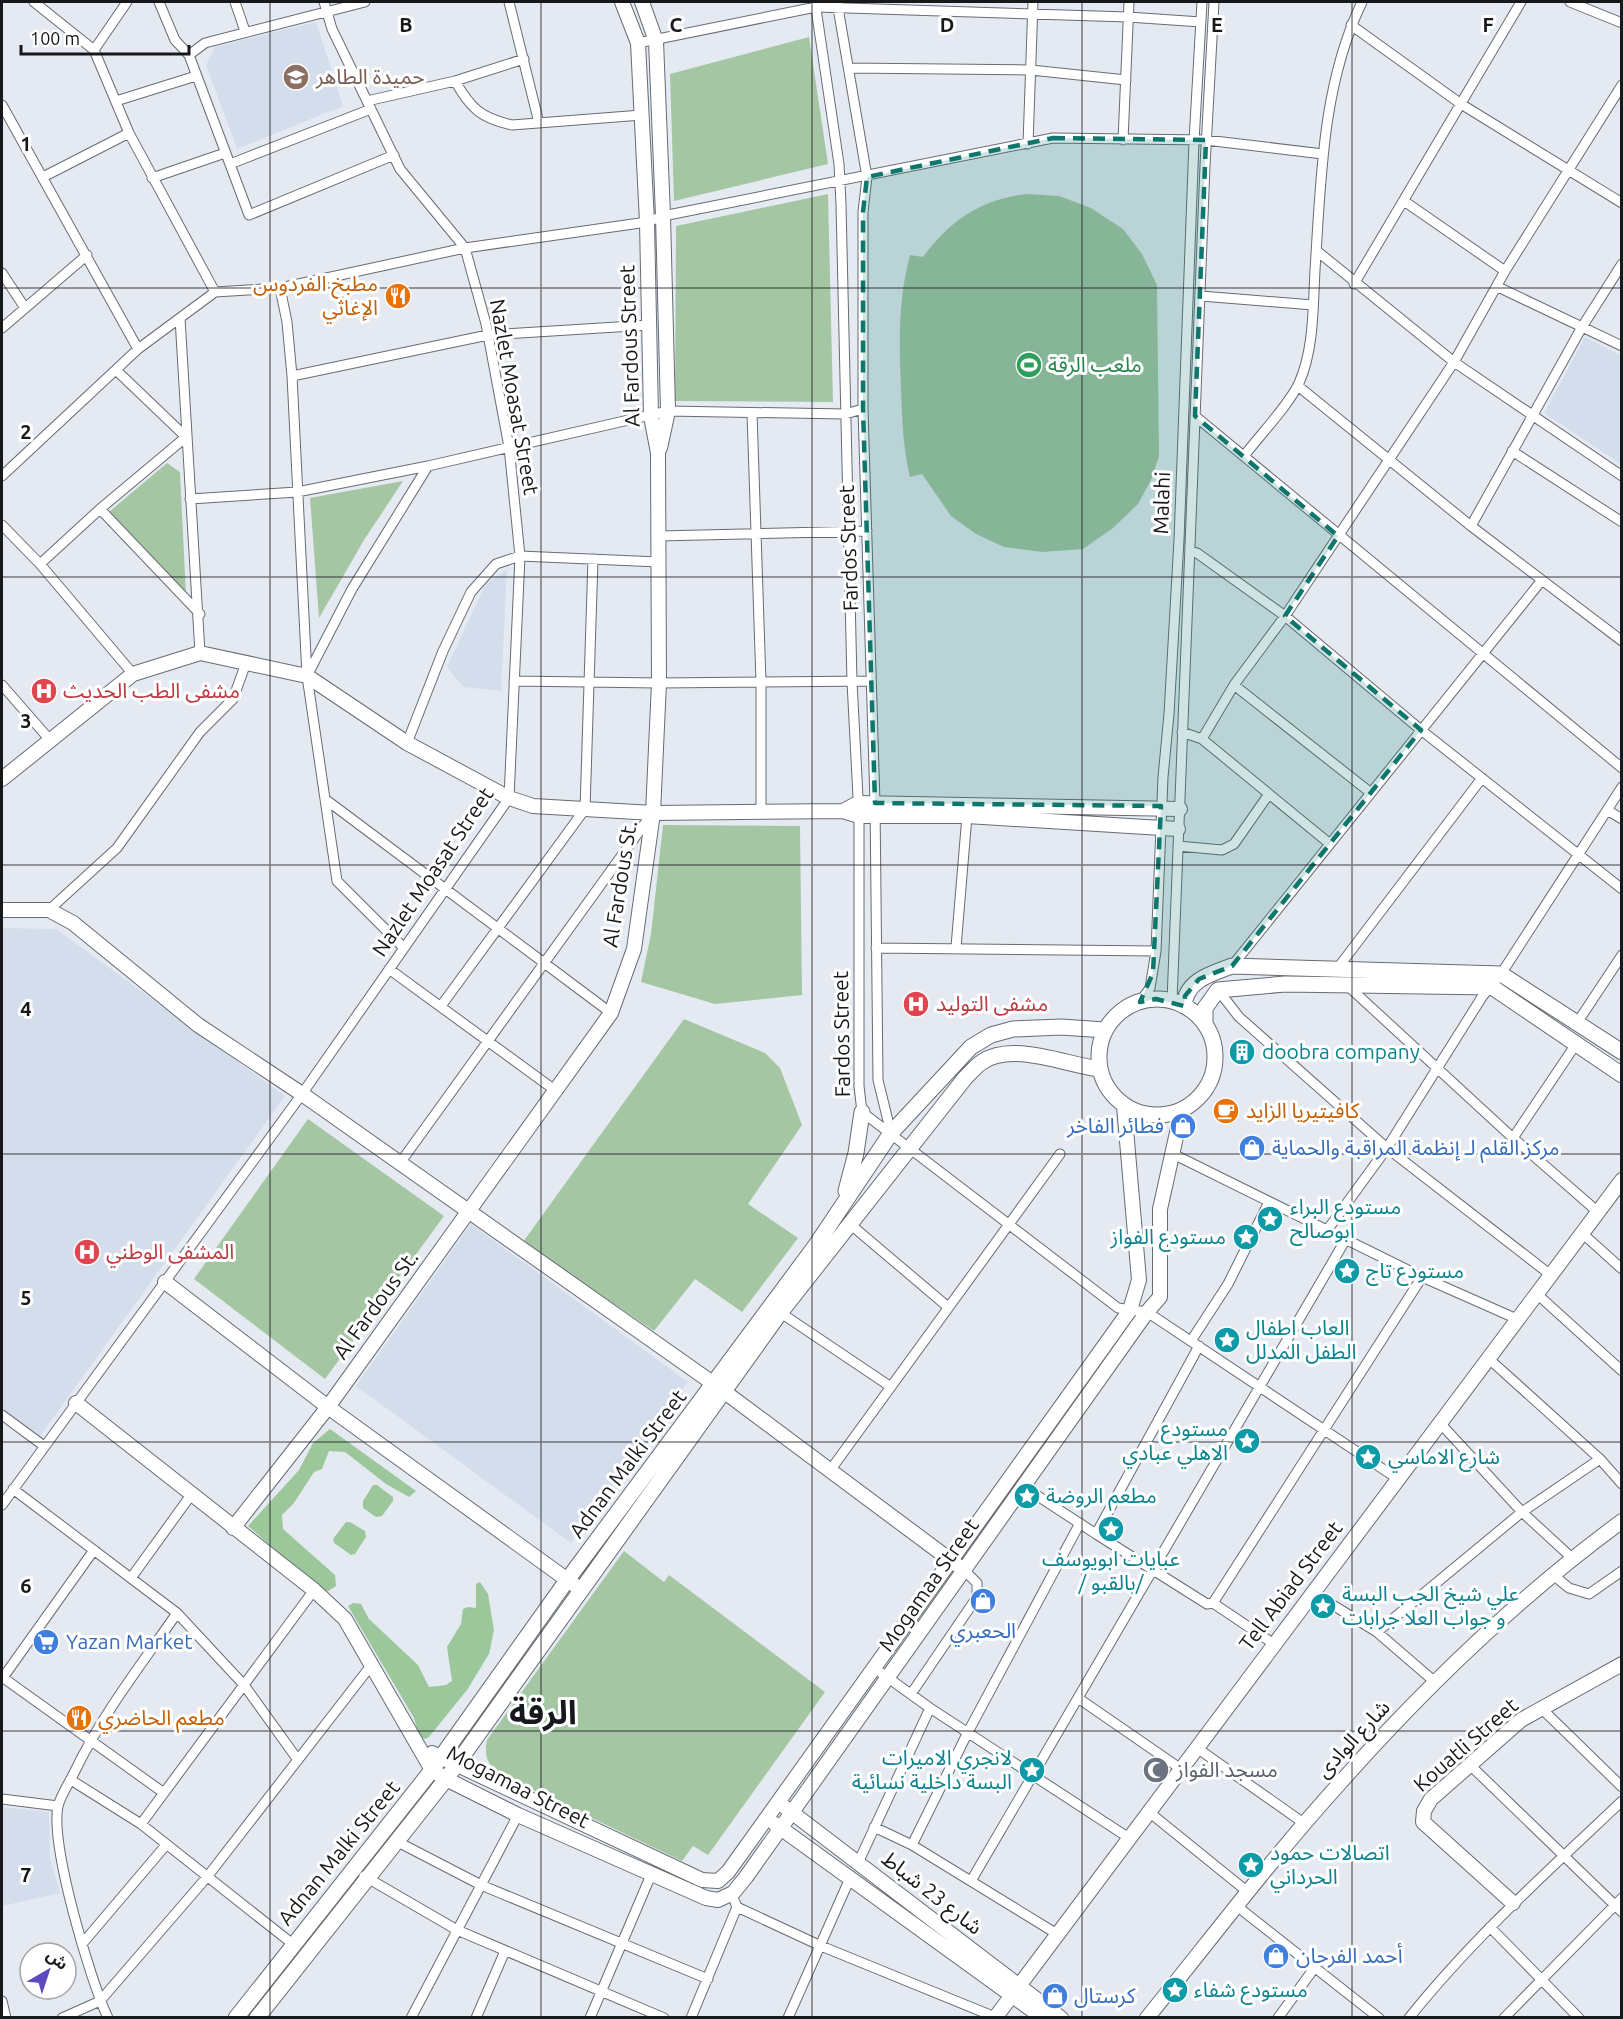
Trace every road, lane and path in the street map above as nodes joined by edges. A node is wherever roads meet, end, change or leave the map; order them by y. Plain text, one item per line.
1 (128, 2) edge
2 (159, 2) edge
3 (236, 2) edge
4 (324, 2) edge
5 (365, 2) edge
6 (509, 2) edge
7 (622, 2) edge
8 (642, 2) edge
9 (1033, 2) edge
10 (1129, 2) edge
11 (1202, 2) edge
12 (1214, 2) edge
13 (1362, 2) edge
14 (1521, 2) edge
15 (1570, 2) edge
16 (41, 3) edge
17 (815, 4) edge
18 (838, 4) edge
19 (327, 12) junction
20 (1033, 15) junction
21 (1128, 17) junction
22 (1201, 22) junction
23 (1622, 23) edge
24 (1351, 24) junction
25 (244, 31) junction
26 (656, 41) junction
27 (638, 43) junction
28 (94, 50) junction
29 (189, 55) junction
30 (524, 59) junction
31 (849, 68) junction
32 (1031, 70) junction
33 (196, 76) junction
34 (1126, 80) junction
35 (455, 81) junction
36 (1622, 85) edge
37 (116, 101) junction
38 (1461, 104) junction
39 (2, 105) edge
40 (369, 105) junction
41 (642, 115) junction
42 (539, 123) junction
43 (129, 133) junction
44 (1123, 140) junction
45 (1206, 140) junction
46 (1194, 141) junction
47 (1028, 144) junction
48 (225, 153) junction
49 (1323, 154) junction
50 (394, 155) junction
51 (230, 164) junction
52 (1568, 170) junction
53 (43, 177) junction
54 (867, 177) junction
55 (152, 178) junction
56 (840, 180) junction
57 (1404, 201) junction
58 (1622, 203) edge
59 (663, 216) junction
60 (647, 222) junction
61 (465, 248) junction
62 (1317, 251) junction
63 (87, 255) junction
64 (1622, 264) edge
65 (1505, 271) junction
66 (2, 273) edge
67 (1354, 284) junction
68 (1497, 287) junction
69 (280, 288) junction
70 (215, 292) junction
71 (1201, 296) junction
72 (1313, 305) junction
73 (25, 308) junction
74 (180, 318) junction
75 (649, 325) junction
76 (1582, 327) junction
77 (2, 328) edge
78 (488, 335) junction
79 (1622, 346) edge
80 (138, 349) junction
81 (1454, 362) junction
82 (117, 371) junction
83 (292, 376) junction
84 (1298, 386) junction
85 (863, 409) junction
86 (668, 411) junction
87 (752, 413) junction
88 (845, 414) junction
89 (651, 416) junction
90 (1195, 416) junction
91 (1532, 416) junction
92 (186, 437) junction
93 (508, 447) junction
94 (1512, 452) junction
95 (658, 453) junction
96 (1244, 456) junction
97 (1391, 459) junction
98 (428, 466) junction
99 (2, 476) edge
100 (1622, 476) edge
101 (297, 492) junction
102 (190, 499) junction
103 (100, 509) junction
104 (1622, 522) edge
105 (2, 525) edge
106 (1471, 526) junction
107 (867, 531) junction
108 (848, 534) junction
109 (756, 535) junction
110 (659, 536) junction
111 (1338, 536) junction
112 (1190, 551) junction
113 (520, 556) junction
114 (593, 559) junction
115 (659, 562) junction
116 (40, 564) junction
117 (1542, 580) junction
118 (200, 614) junction
119 (1285, 616) junction
120 (1622, 641) edge
121 (200, 653) junction
122 (1481, 655) junction
123 (246, 663) junction
124 (133, 674) junction
125 (307, 676) junction
126 (514, 681) junction
127 (852, 681) junction
128 (871, 681) junction
129 (590, 682) junction
130 (761, 682) junction
131 (659, 683) junction
132 (2, 685) edge
133 (1234, 685) junction
134 (1421, 730) junction
135 (1182, 732) junction
136 (50, 740) junction
137 (1202, 740) junction
138 (407, 743) junction
139 (1622, 768) edge
140 (1482, 778) junction
141 (2, 779) edge
142 (1622, 787) edge
143 (1371, 793) junction
144 (1269, 794) junction
145 (509, 798) junction
146 (325, 799) junction
147 (1162, 806) junction
148 (585, 809) junction
149 (859, 809) junction
150 (875, 809) junction
151 (1180, 809) junction
152 (1607, 810) junction
153 (762, 812) junction
154 (652, 813) junction
155 (967, 816) junction
156 (1622, 819) edge
157 (1160, 827) junction
158 (1178, 829) junction
159 (1330, 844) junction
160 (1178, 846) junction
161 (1578, 855) junction
162 (445, 889) junction
163 (1622, 889) edge
164 (2, 910) edge
165 (49, 910) junction
166 (496, 928) junction
167 (956, 947) junction
168 (404, 948) junction
169 (876, 948) junction
170 (1156, 951) junction
171 (1622, 955) edge
172 (544, 964) junction
173 (1232, 966) junction
174 (1285, 968) junction
175 (389, 969) junction
176 (1337, 969) junction
177 (1501, 974) junction
178 (1285, 984) junction
179 (1344, 985) junction
180 (1492, 987) junction
181 (1218, 990) junction
182 (1140, 1002) junction
183 (1178, 1003) junction
184 (441, 1006) junction
185 (611, 1013) junction
186 (1206, 1023) junction
187 (1577, 1023) junction
188 (1106, 1030) junction
189 (489, 1041) junction
190 (1576, 1044) junction
191 (1622, 1052) edge
192 (1436, 1068) junction
193 (1100, 1069) junction
194 (1622, 1075) edge
195 (556, 1091) junction
196 (302, 1094) junction
197 (1124, 1106) junction
198 (1182, 1110) junction
199 (862, 1112) junction
200 (891, 1133) junction
201 (1513, 1138) junction
202 (908, 1148) junction
203 (1387, 1148) junction
204 (1060, 1154) dead end
205 (1173, 1154) junction
206 (400, 1163) junction
207 (1622, 1180) edge
208 (1269, 1202) junction
209 (842, 1205) junction
210 (469, 1212) junction
211 (1598, 1212) junction
212 (850, 1224) junction
213 (1007, 1225) junction
214 (1328, 1229) junction
215 (1582, 1233) junction
216 (1346, 1239) junction
217 (1622, 1269) edge
218 (1552, 1276) junction
219 (1422, 1277) junction
220 (165, 1282) junction
221 (1537, 1294) junction
222 (948, 1307) junction
223 (776, 1309) junction
224 (1130, 1310) junction
225 (1147, 1312) junction
226 (1517, 1319) junction
227 (1195, 1344) junction
228 (1488, 1358) junction
229 (1622, 1371) edge
230 (1259, 1386) junction
231 (891, 1387) junction
232 (718, 1388) junction
233 (76, 1403) junction
234 (328, 1407) junction
235 (2, 1416) edge
236 (1440, 1423) junction
237 (1324, 1430) junction
238 (44, 1446) junction
239 (1600, 1459) junction
240 (829, 1472) junction
241 (1398, 1479) junction
242 (1622, 1484) edge
243 (1024, 1487) junction
244 (13, 1489) junction
245 (191, 1494) junction
246 (2, 1505) edge
247 (1522, 1512) junction
248 (1622, 1521) edge
249 (1080, 1523) junction
250 (233, 1528) junction
251 (1096, 1534) junction
252 (94, 1550) junction
253 (1572, 1558) junction
254 (950, 1560) junction
255 (965, 1571) junction
256 (1152, 1571) junction
257 (1622, 1571) edge
258 (1552, 1574) junction
259 (131, 1578) junction
260 (574, 1584) junction
261 (314, 1590) junction
262 (1313, 1593) junction
263 (1214, 1603) junction
264 (177, 1613) junction
265 (1377, 1632) junction
266 (1274, 1644) junction
267 (373, 1663) junction
268 (1622, 1664) edge
269 (873, 1667) junction
270 (2, 1678) edge
271 (889, 1679) junction
272 (1435, 1682) junction
273 (244, 1685) junction
274 (911, 1694) junction
275 (1078, 1698) junction
276 (930, 1708) junction
277 (1542, 1709) junction
278 (968, 1732) junction
279 (90, 1739) junction
280 (1197, 1748) junction
281 (298, 1760) junction
282 (436, 1763) junction
283 (455, 1765) junction
284 (1471, 1766) junction
285 (1181, 1769) junction
286 (1032, 1776) junction
287 (446, 1779) junction
288 (71, 1780) junction
289 (1622, 1787) edge
290 (164, 1793) junction
291 (2, 1799) edge
292 (1622, 1801) edge
293 (777, 1802) junction
294 (58, 1806) junction
295 (792, 1812) junction
296 (1149, 1812) junction
297 (518, 1815) junction
298 (766, 1817) junction
299 (141, 1824) junction
300 (1305, 1824) junction
301 (874, 1827) junction
302 (781, 1828) junction
303 (1129, 1838) junction
304 (396, 1841) junction
305 (166, 1845) junction
306 (912, 1845) junction
307 (1563, 1856) junction
308 (858, 1863) junction
309 (356, 1869) junction
310 (651, 1875) junction
311 (851, 1876) junction
312 (207, 1877) junction
313 (368, 1879) junction
314 (971, 1881) junction
315 (481, 1885) junction
316 (1250, 1893) junction
317 (735, 1900) junction
318 (1513, 1903) junction
319 (1619, 1905) edge
320 (1238, 1907) junction
321 (1490, 1927) junction
322 (457, 1930) junction
323 (1057, 1934) junction
324 (622, 1943) junction
325 (82, 1944) junction
326 (294, 1945) junction
327 (821, 1946) junction
328 (505, 1951) junction
329 (1315, 1967) junction
330 (708, 1979) junction
331 (1542, 1980) junction
332 (1014, 1990) junction
333 (602, 1991) junction
334 (2, 2001) edge
335 (100, 2001) junction
336 (995, 2017) edge
337 (6, 2018) edge
338 (62, 2018) edge
339 (108, 2018) edge
340 (236, 2018) edge
341 (257, 2018) edge
342 (411, 2018) edge
343 (476, 2018) edge
344 (590, 2018) edge
345 (664, 2018) edge
346 (691, 2018) edge
347 (788, 2018) edge
348 (1043, 2018) edge
349 (1061, 2018) edge
350 (1147, 2018) edge
351 (1278, 2018) edge
352 (1379, 2018) edge
353 (1409, 2018) edge
354 (1504, 2018) edge
355 (1579, 2018) edge

1 - 28 street
2 - 29 street
3 - 25 street
4 - 19 street, Nazlet Moasat Street
5 - 19 street
6 - 30 street
7 - 27 main road, Al Fardous Street
8 - 26 main road, Al Fardous Street
9 - 20 street
10 - 21 street
11 - 22 street, Malahi
12 - 45 street, Malahi
13 - 24 street
14 - 38 street
15 - 23 street
16 - 28 street
17 - 18 street
17 - 26 street
17 - 56 street, Fardos Street
18 - 20 street
18 - 31 street, Fardos Street
19 - 25 street
19 - 40 street, Nazlet Moasat Street
20 - 21 street
20 - 32 street
21 - 22 street
21 - 34 street
22 - 46 street, Malahi
24 - 38 street
24 - 49 street
25 - 29 street
26 - 27 street
26 - 59 main road, Al Fardous Street
27 - 41 main road, Al Fardous Street
28 - 37 street
29 - 33 street
30 - 35 street
30 - 42 street
31 - 32 street
31 - 54 street, Fardos Street
32 - 34 street
32 - 47 street
33 - 37 street
33 - 48 street
34 - 44 street
35 - 40 street
35 - 42 street
36 - 52 street
37 - 43 street
38 - 52 street
38 - 57 street
39 - 53 street
40 - 50 street, Nazlet Moasat Street
40 - 51 street
41 - 42 street
41 - 60 main road, Al Fardous Street
43 - 53 street
43 - 55 street
44 - 46 street
44 - 47 street
45 - 46 street
45 - 49 street
45 - 71 street, Malahi
46 - 147 street, Malahi
47 - 54 street
48 - 51 street
48 - 55 street
49 - 62 street
50 - 51 street
50 - 61 street, Nazlet Moasat Street
52 - 58 street
52 - 65 street
53 - 63 street
54 - 56 street
54 - 85 street, Fardos Street
55 - 70 street
56 - 59 street
56 - 88 street, Fardos Street
57 - 65 street
57 - 67 street
59 - 60 street
59 - 86 main road, Al Fardous Street
60 - 61 street
60 - 75 main road, Al Fardous Street
61 - 69 street
61 - 78 street, Nazlet Moasat Street
62 - 67 street
62 - 72 street
63 - 73 street
63 - 80 street
64 - 76 street
65 - 68 street
66 - 73 street
67 - 81 street
68 - 76 street
68 - 81 street
69 - 70 street
69 - 83 street
70 - 74 street
71 - 72 street
71 - 90 street, Malahi
72 - 84 street
73 - 77 street
74 - 80 street
74 - 92 street
75 - 78 street
75 - 89 main road, Al Fardous Street
76 - 79 street
76 - 91 street
78 - 83 street
78 - 93 street, Nazlet Moasat Street
80 - 82 street
81 - 91 street
81 - 97 street
82 - 92 street
82 - 99 street
83 - 101 street
84 - 96 street
84 - 97 street
85 - 88 street
85 - 107 street, Fardos Street
86 - 87 street
86 - 89 street
86 - 95 main road, Al Fardous Street
87 - 88 street
87 - 109 street
88 - 108 street, Fardos Street
89 - 93 street
89 - 95 main road, Al Fardous Street
90 - 96 street
90 - 112 street, Malahi
91 - 94 street
91 - 100 street
92 - 102 street
92 - 103 street
93 - 98 street
93 - 113 street, Nazlet Moasat Street
94 - 104 street
94 - 106 street
95 - 110 main road, Al Fardous St.
96 - 111 street
97 - 106 street
97 - 111 street
98 - 101 street
98 - 125 street
101 - 102 street
101 - 125 street
102 - 118 street
103 - 116 street
103 - 118 street
105 - 116 street
106 - 117 street
107 - 108 street
107 - 128 street, Fardos Street
108 - 109 street
108 - 127 street, Fardos Street
109 - 110 street
109 - 130 street
110 - 115 main road, Al Fardous St.
111 - 119 street
111 - 122 street
112 - 119 street
112 - 135 street, Malahi
113 - 114 street
113 - 126 street, Nazlet Moasat Street
113 - 138 street
114 - 115 street
114 - 129 street
115 - 131 main road, Al Fardous St.
116 - 124 street
117 - 120 street
117 - 122 street
118 - 121 street
119 - 133 street
119 - 134 street
121 - 123 main road
121 - 124 main road
122 - 134 street
122 - 139 street
123 - 125 main road
123 - 165 street
124 - 136 main road
125 - 138 main road
125 - 146 street
126 - 129 street
126 - 145 street, Nazlet Moasat Street
127 - 128 street
127 - 130 street
127 - 149 street, Fardos Street
128 - 150 street, Fardos Street
129 - 131 street
129 - 148 street
130 - 131 street
130 - 153 street
131 - 154 main road, Al Fardous St.
132 - 136 street
133 - 137 street
133 - 143 street
134 - 140 street
134 - 143 street
135 - 137 street
135 - 151 street, Malahi
136 - 141 main road
137 - 144 street
138 - 145 main road
140 - 161 street
140 - 176 street
142 - 152 street
143 - 159 street
144 - 159 street
144 - 160 street
145 - 148 main road
145 - 162 street, Nazlet Moasat Street
146 - 162 street
146 - 168 street
147 - 150 main road
147 - 151 main road
147 - 157 street, Malahi
148 - 154 main road
148 - 166 street
149 - 150 main road
149 - 153 main road
149 - 199 street, Fardos Street
150 - 155 main road
150 - 169 street, Fardos Street
151 - 158 street, Malahi
152 - 156 street
152 - 161 street
153 - 154 main road
154 - 172 street
154 - 185 main road, Al Fardous St.
155 - 157 main road
155 - 167 street
157 - 158 main road
157 - 170 street, Malahi
158 - 160 street, Malahi
159 - 173 street
160 - 183 street, Malahi
161 - 163 street
161 - 177 street
162 - 166 street
162 - 168 street, Nazlet Moasat Street
164 - 165 main road
165 - 196 main road
166 - 172 street
166 - 184 street
167 - 169 street
167 - 170 street
168 - 175 street, Nazlet Moasat Street
169 - 200 street, Fardos Street
170 - 182 street, Malahi
171 - 187 street
172 - 185 street
172 - 189 street
173 - 174 main road
173 - 183 main road
174 - 176 main road
174 - 178 main road
175 - 184 street
175 - 196 street, Nazlet Moasat Street
176 - 177 main road
177 - 180 street
177 - 187 main road
178 - 179 main road
178 - 181 main road
179 - 180 main road
179 - 192 street
180 - 190 main road
180 - 192 street
181 - 186 main road
181 - 203 street
182 - 183 main road
182 - 188 main road
183 - 186 main road
184 - 189 street
185 - 195 main road, Al Fardous St.
186 - 198 main road
187 - 191 main road
188 - 193 main road
188 - 200 main road, Adnan Malki Street
189 - 195 street
189 - 206 street
190 - 194 main road
190 - 201 street
192 - 201 street
192 - 203 street
193 - 197 main road
193 - 202 main road, Adnan Malki Street
195 - 210 main road, Al Fardous St.
196 - 206 main road
196 - 220 street, Nazlet Moasat Street
197 - 198 main road
197 - 224 main road, Mogamaa Street
198 - 205 main road, Mogamaa Street
199 - 200 street, Fardos Street
199 - 209 main road
200 - 202 street
200 - 209 main road, Adnan Malki Street
201 - 211 street
202 - 212 main road, Adnan Malki Street
202 - 213 street
203 - 214 street
203 - 218 street
204 - 213 street
205 - 208 street
205 - 225 main road, Mogamaa Street
206 - 210 main road
207 - 211 main road, Tell Abiad Street
208 - 214 street
208 - 227 street
209 - 223 main road, Adnan Malki Street
210 - 232 main road
210 - 234 main road, Al Fardous St.
211 - 215 main road, Tell Abiad Street
212 - 222 street
212 - 223 main road, Adnan Malki Street
213 - 222 street
213 - 224 street
214 - 216 street
215 - 217 street
215 - 218 main road, Tell Abiad Street
216 - 219 street
216 - 230 street
218 - 221 main road, Tell Abiad Street
219 - 226 street
219 - 237 street
220 - 233 street, Nazlet Moasat Street
220 - 234 main road
221 - 226 main road, Tell Abiad Street
221 - 229 street
222 - 231 street
223 - 231 street
223 - 232 main road, Adnan Malki Street
224 - 225 street
224 - 254 main road, Mogamaa Street
225 - 227 street
225 - 243 main road, Mogamaa Street
226 - 228 main road, Tell Abiad Street
227 - 230 street
227 - 251 street
228 - 236 main road, Tell Abiad Street
228 - 239 street
230 - 237 street
230 - 256 street
231 - 240 street
232 - 240 main road
232 - 260 main road, Adnan Malki Street
233 - 238 street, Nazlet Moasat Street
233 - 245 main road
234 - 250 main road, Al Fardous St.
234 - 260 main road
235 - 238 street
236 - 241 main road, Tell Abiad Street
236 - 247 street
237 - 241 street
237 - 263 street
238 - 244 street, Nazlet Moasat Street
239 - 242 street
239 - 247 street
240 - 254 main road
241 - 262 main road, Tell Abiad Street
243 - 249 street
243 - 255 main road, Mogamaa Street
244 - 246 street, Nazlet Moasat Street
244 - 252 street
245 - 250 main road
245 - 259 street
247 - 253 street
247 - 265 street
248 - 253 main road, شارع الوادى
249 - 251 street
249 - 278 street
250 - 261 main road
251 - 256 street
252 - 259 street
252 - 270 street
253 - 258 main road, شارع الوادى
254 - 255 main road
254 - 269 main road, Mogamaa Street
255 - 271 main road, Mogamaa Street
255 - 274 street
256 - 263 street
256 - 275 street
257 - 258 street
258 - 272 main road, شارع الوادى
259 - 264 street
260 - 282 main road, Adnan Malki Street
260 - 283 main road, Adnan Malki Street
261 - 267 main road
261 - 273 street
262 - 265 street
262 - 266 main road, Tell Abiad Street
263 - 266 street
264 - 273 street
264 - 279 street
265 - 272 street
266 - 280 main road, Tell Abiad Street
267 - 281 street
267 - 282 main road, Mogamaa Street
268 - 277 main road, Kouatli Street
269 - 271 street
269 - 293 main road, Mogamaa Street
270 - 279 street
271 - 274 street
271 - 295 main road, Mogamaa Street
272 - 300 main road, شارع الوادى
273 - 281 street
273 - 290 street
274 - 276 street
275 - 285 street
275 - 286 street
276 - 278 street
276 - 301 street
277 - 284 main road, Kouatli Street
277 - 289 street
278 - 286 street
278 - 306 street
279 - 288 street
279 - 290 street
280 - 285 main road, Tell Abiad Street
280 - 300 street
281 - 312 street
282 - 283 main road, Mogamaa Street
282 - 287 main road, Mogamaa Street
282 - 309 main road, Adnan Malki Street
283 - 287 main road, Adnan Malki Street
283 - 298 main road, Mogamaa Street
284 - 307 street
284 - 318 main road, Kouatli Street
285 - 296 main road, Tell Abiad Street
286 - 303 street
286 - 314 street
287 - 297 main road, Mogamaa Street
287 - 304 main road, Adnan Malki Street
288 - 294 street
288 - 299 street
290 - 299 street
291 - 294 street
292 - 307 street
293 - 295 main road, شارع 23 شباط
293 - 298 main road, Mogamaa Street
294 - 325 street
295 - 302 main road, Mogamaa Street
295 - 308 main road, شارع 23 شباط
296 - 303 main road, Tell Abiad Street
296 - 316 street
297 - 310 main road, Mogamaa Street
297 - 315 street
298 - 302 main road, شارع 23 شباط
299 - 305 street
300 - 316 main road, شارع الوادى
301 - 306 street
301 - 308 street
302 - 311 main road, شارع 23 شباط
302 - 317 main road, Mogamaa Street
303 - 323 main road, Tell Abiad Street
304 - 313 main road, Adnan Malki Street
304 - 315 street
305 - 312 street
305 - 325 street
306 - 314 street
307 - 318 street
307 - 319 street
308 - 332 main road, شارع 23 شباط
309 - 313 street
309 - 326 main road, Adnan Malki Street
310 - 317 main road, Mogamaa Street
310 - 324 street
311 - 327 street
311 - 332 main road, شارع 23 شباط
312 - 326 street
312 - 335 street
313 - 322 street
313 - 341 main road, Adnan Malki Street
314 - 323 street
315 - 322 street
315 - 324 street
316 - 320 main road, شارع الوادى
317 - 327 street
317 - 330 street
318 - 321 street
319 - 331 street
320 - 329 street
320 - 350 main road, شارع الوادى
321 - 331 street
321 - 353 street
322 - 328 street
322 - 342 street
323 - 332 main road, Tell Abiad Street
324 - 330 street
324 - 333 street
325 - 335 street
326 - 340 main road, Adnan Malki Street
327 - 336 street
327 - 347 street
328 - 333 street
328 - 343 street
329 - 351 street
329 - 352 street
330 - 346 street
331 - 354 street
331 - 355 street
332 - 336 main road, Tell Abiad Street
332 - 348 main road, شارع 23 شباط
332 - 349 main road, شارع 23 شباط
333 - 344 street
333 - 345 street
334 - 337 street
335 - 338 street
335 - 339 street

